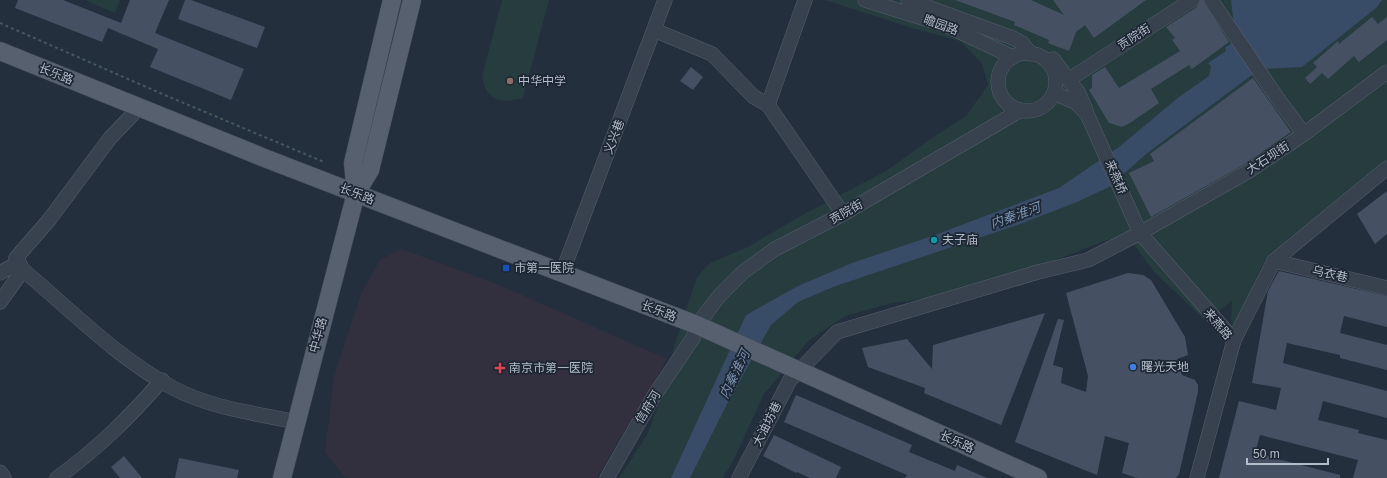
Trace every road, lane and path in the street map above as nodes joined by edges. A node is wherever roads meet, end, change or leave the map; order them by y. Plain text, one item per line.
1 (392, 0) edge
2 (412, 0) edge
3 (665, 0) edge
4 (805, 0) edge
5 (865, 0) edge
6 (908, 0) edge
7 (1192, 0) edge
8 (1211, 0) edge
9 (941, 5) edge
10 (0, 23) edge
11 (654, 30) junction
12 (1013, 38) junction
13 (0, 51) edge
14 (1030, 54) junction
15 (1013, 57) junction
16 (1387, 72) edge
17 (1076, 75) dead end
18 (1054, 93) junction
19 (768, 106) junction
20 (139, 108) junction
21 (1021, 110) junction
22 (1087, 114) junction
23 (1304, 134) junction
24 (324, 162) dead end
25 (1387, 168) edge
26 (356, 193) junction
27 (843, 214) junction
28 (1132, 214) joint
29 (1140, 233) junction
30 (1274, 261) junction
31 (21, 266) junction
32 (0, 273) edge
33 (562, 273) junction
34 (1387, 288) edge
35 (0, 302) edge
36 (695, 332) junction
37 (1234, 340) junction
38 (794, 369) junction
39 (162, 380) junction
40 (296, 422) junction
41 (0, 472) edge
42 (4, 478) edge
43 (57, 478) edge
44 (283, 478) edge
45 (607, 478) edge
46 (739, 478) edge
47 (1038, 478) edge
48 (1197, 478) edge

1 - 26 main road, 中华路
2 - 26 main road, 中华路
3 - 11 street, 义兴巷
4 - 19 street
5 - 15 street, 瞻园路
6 - 9 street, 瞻园路
7 - 17 street, 贡院街
8 - 23 street
9 - 12 street, 瞻园路
10 - 24 path
11 - 19 street
11 - 33 street, 义兴巷
12 - 14 street, 瞻园路
12 - 22 street
13 - 20 main road, 长乐路
14 - 15 street
14 - 18 street
15 - 21 street
16 - 23 street, 大石坝街
18 - 21 street
18 - 22 street
19 - 27 street
20 - 26 main road, 长乐路
20 - 31 street
21 - 27 street, 贡院街
22 - 28 street, 来燕桥
23 - 29 street, 大石坝街
25 - 30 street
26 - 33 main road, 长乐路
26 - 40 main road, 中华路
27 - 36 street, 贡院街
28 - 29 street, 来燕路
29 - 37 street, 来燕路
29 - 38 street, 大石坝街
30 - 34 street, 乌衣巷
30 - 37 street
31 - 32 street
31 - 35 street
31 - 39 street
33 - 36 main road, 长乐路
36 - 38 main road, 长乐路
36 - 45 street, 信府河
37 - 48 street, 来燕路
38 - 46 street, 大油坊巷
38 - 47 main road, 长乐路
39 - 40 street
39 - 43 street
40 - 44 main road, 中华路
41 - 42 street

